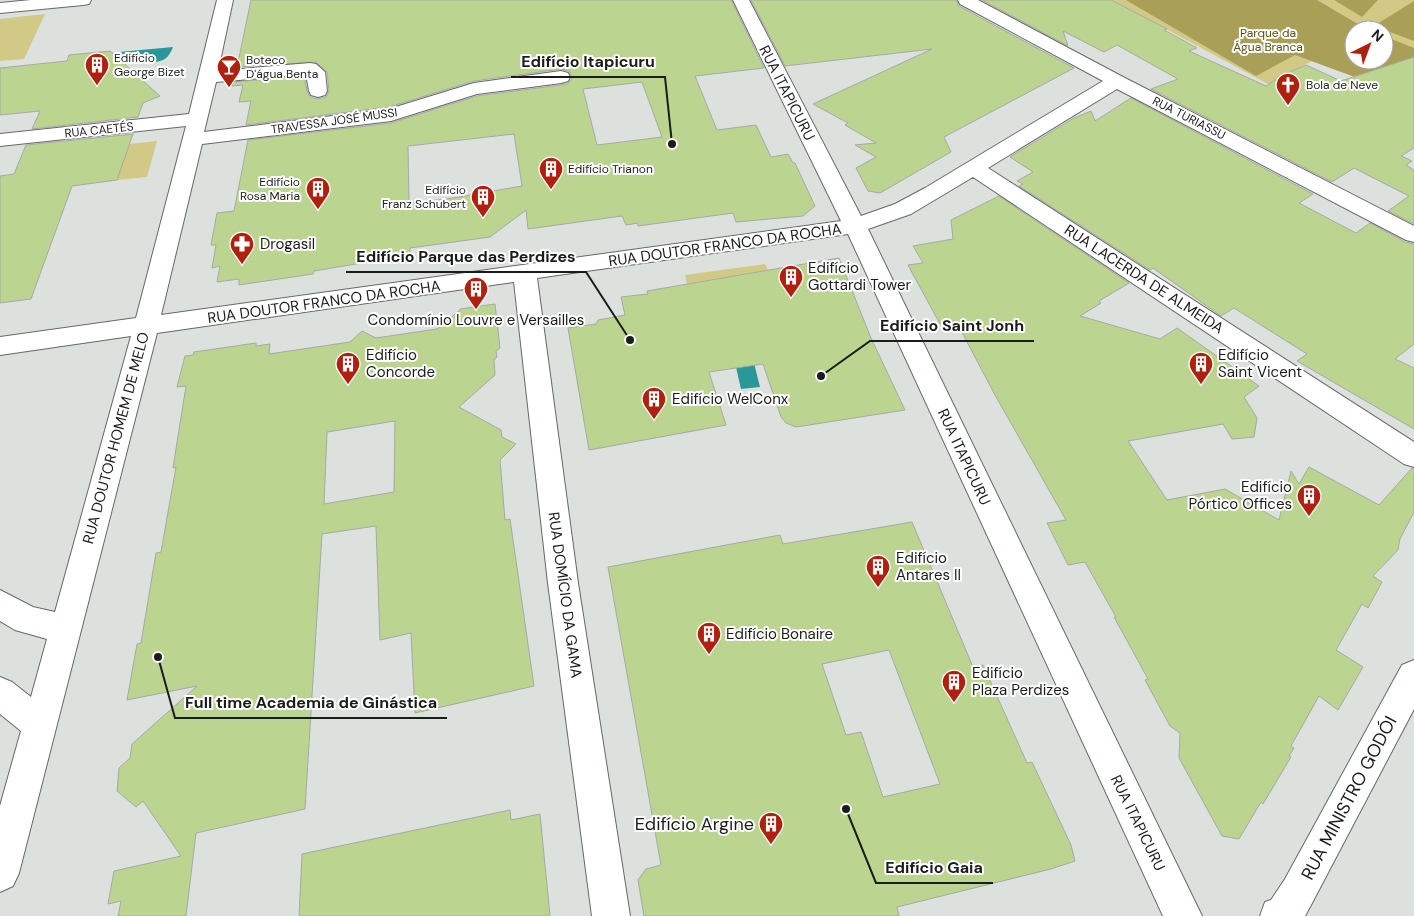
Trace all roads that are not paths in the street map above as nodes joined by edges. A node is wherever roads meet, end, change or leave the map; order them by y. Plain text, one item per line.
1 (83, 0) edge
2 (225, 0) edge
3 (741, 0) edge
4 (966, 0) edge
5 (0, 8) edge
6 (208, 77) junction
7 (562, 77) dead end
8 (1116, 80) junction
9 (318, 90) dead end
10 (198, 119) junction
11 (192, 139) junction
12 (0, 140) edge
13 (974, 168) junction
14 (855, 226) junction
15 (1414, 235) edge
16 (525, 274) junction
17 (146, 326) junction
18 (0, 346) edge
19 (1414, 456) edge
20 (0, 604) edge
21 (65, 629) junction
22 (1412, 686) edge
23 (0, 693) edge
24 (40, 725) junction
25 (0, 873) edge
26 (611, 916) edge
27 (1183, 916) edge
28 (1279, 916) edge

1 - 5 street
2 - 6 street, RUA DOUTOR HOMEM DE MELO
3 - 14 street, RUA ITAPICURU
4 - 8 street, RUA TURIASSU
6 - 9 street
6 - 10 street, RUA DOUTOR HOMEM DE MELO
7 - 11 street, TRAVESSA JOSÉ MUSSI
8 - 13 street, RUA DOUTOR FRANCO DA ROCHA
8 - 15 street, RUA TURIASSU
10 - 11 street, RUA DOUTOR HOMEM DE MELO
10 - 12 street, RUA CAETÉS
11 - 17 street, RUA DOUTOR HOMEM DE MELO
13 - 14 street, RUA DOUTOR FRANCO DA ROCHA
13 - 19 street, RUA LACERDA DE ALMEIDA
14 - 16 street, RUA DOUTOR FRANCO DA ROCHA
14 - 27 street, RUA ITAPICURU
16 - 17 street, RUA DOUTOR FRANCO DA ROCHA
16 - 26 street, RUA DOMÍCIO DA GAMA
17 - 18 street, RUA DOUTOR FRANCO DA ROCHA
17 - 21 street, RUA DOUTOR HOMEM DE MELO
20 - 21 street
21 - 24 street, RUA DOUTOR HOMEM DE MELO
22 - 28 street, RUA MINISTRO GODÓI
23 - 24 street
24 - 25 street, RUA DOUTOR HOMEM DE MELO

